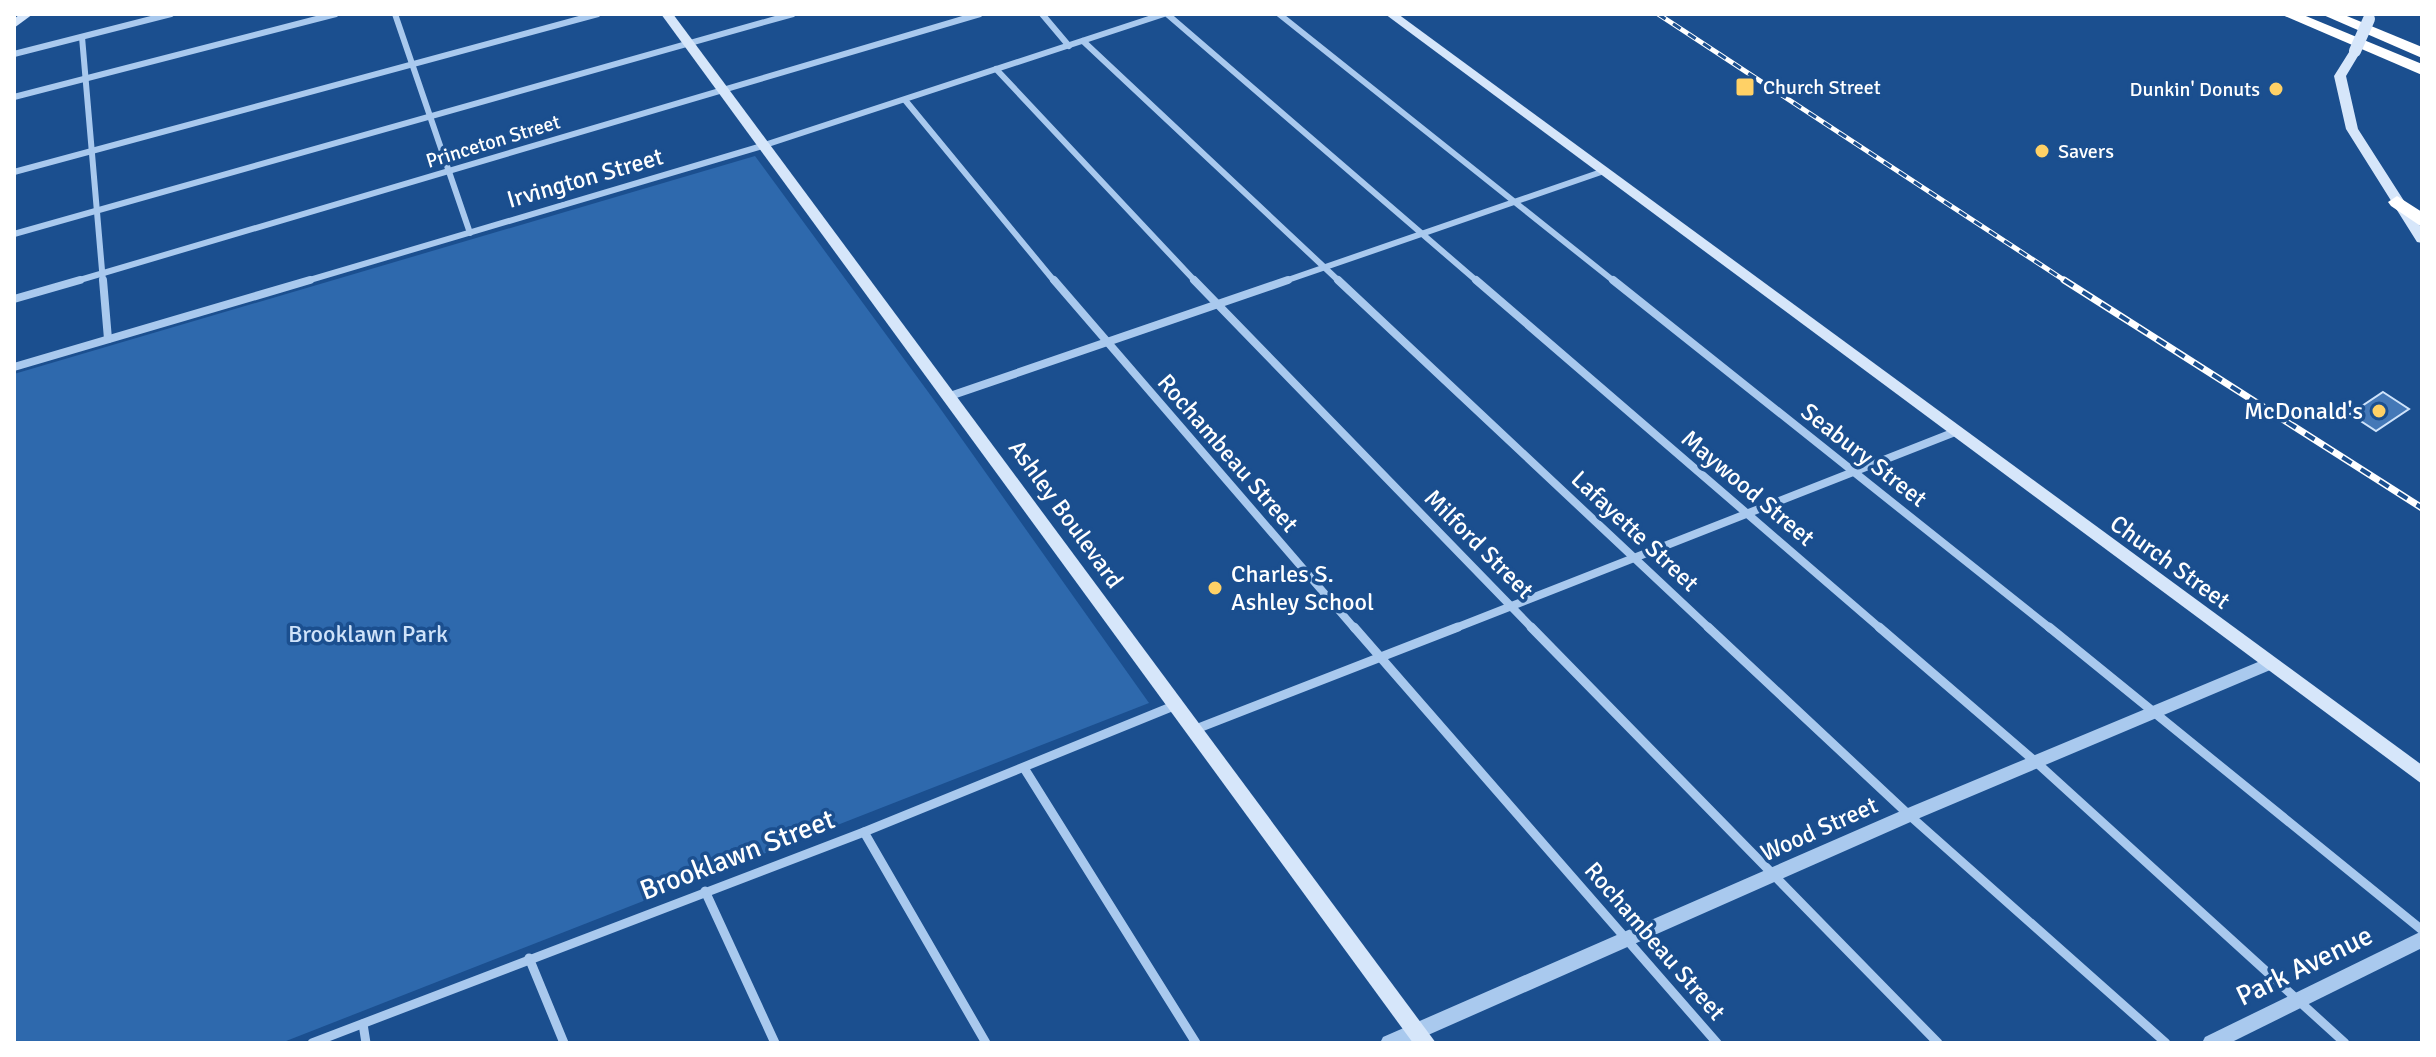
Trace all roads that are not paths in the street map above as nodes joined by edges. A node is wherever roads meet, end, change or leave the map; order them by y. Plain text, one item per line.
1 (27, 14) edge
2 (171, 14) edge
3 (336, 14) edge
4 (395, 14) edge
5 (598, 14) edge
6 (667, 14) edge
7 (793, 14) edge
8 (980, 14) edge
9 (1042, 14) edge
10 (1165, 14) edge
11 (1279, 14) edge
12 (1391, 14) edge
13 (2288, 14) edge
14 (2329, 14) edge
15 (2369, 16) edge
16 (14, 25) edge
17 (82, 37) junction
18 (1083, 41) junction
19 (688, 44) junction
20 (1069, 46) junction
21 (2418, 51) edge
22 (14, 54) edge
23 (410, 64) junction
24 (996, 69) junction
25 (2422, 70) edge
26 (85, 78) junction
27 (723, 91) junction
28 (14, 97) edge
29 (905, 100) junction
30 (430, 116) junction
31 (762, 146) junction
32 (93, 150) junction
33 (449, 171) junction
34 (1604, 171) junction
35 (14, 172) edge
36 (1515, 202) junction
37 (2397, 202) junction
38 (98, 211) junction
39 (2422, 221) edge
40 (470, 233) junction
41 (14, 234) edge
42 (1421, 234) junction
43 (2422, 239) edge
44 (1325, 268) junction
45 (104, 273) junction
46 (14, 299) edge
47 (1217, 304) junction
48 (108, 339) junction
49 (1106, 343) junction
50 (14, 367) edge
51 (950, 396) junction
52 (1955, 432) junction
53 (1856, 474) junction
54 (1750, 516) junction
55 (1636, 559) junction
56 (1511, 605) junction
57 (1378, 656) junction
58 (2270, 663) junction
59 (1176, 705) junction
60 (2156, 712) junction
61 (1196, 729) junction
62 (2037, 763) junction
63 (1024, 768) junction
64 (2422, 776) edge
65 (1909, 815) junction
66 (864, 832) junction
67 (1773, 876) junction
68 (705, 891) junction
69 (2422, 930) edge
70 (2422, 939) edge
71 (1629, 940) junction
72 (529, 958) junction
73 (2297, 999) junction
74 (363, 1024) junction
75 (1422, 1038) edge
76 (312, 1043) edge
77 (366, 1043) edge
78 (564, 1043) edge
79 (775, 1043) edge
80 (986, 1043) edge
81 (1196, 1043) edge
82 (1389, 1043) edge
83 (1717, 1043) edge
84 (1938, 1043) edge
85 (2166, 1043) edge
86 (2211, 1043) edge
87 (2345, 1043) edge

1 - 16 main road
2 - 17 street
3 - 26 street
4 - 23 street
5 - 23 street
6 - 19 main road, Ashley Boulevard
7 - 19 street
8 - 27 street, Princeton Street
9 - 20 street
10 - 18 street, Irvington Street
10 - 42 street, Maywood Street
11 - 36 street, Seabury Street
12 - 34 main road, Church Street
13 - 25 highway
14 - 21 highway
15 - 37 main road, bridge
17 - 22 street
17 - 26 street
18 - 20 street, Irvington Street
18 - 44 street, Lafayette Street
19 - 27 main road, Ashley Boulevard
19 - 30 street
20 - 24 street, Irvington Street
23 - 30 street
23 - 32 street
24 - 29 street, Irvington Street
24 - 47 street, Milford Street
26 - 28 street
26 - 32 street
27 - 31 main road, Ashley Boulevard
27 - 33 street, Princeton Street
29 - 31 street, Irvington Street
29 - 49 street, Rochambeau Street
30 - 33 street
30 - 38 street
31 - 40 street, Irvington Street
31 - 51 main road, Ashley Boulevard
32 - 35 street
32 - 38 street
33 - 40 street
33 - 45 street, Princeton Street
34 - 36 street
34 - 52 main road, Church Street
36 - 42 street
36 - 53 street, Seabury Street
37 - 39 highway
37 - 43 main road
38 - 41 street
38 - 45 street
40 - 48 street, Irvington Street
42 - 44 street
42 - 54 street, Maywood Street
44 - 47 street
44 - 55 street, Lafayette Street
45 - 46 street, Princeton Street
45 - 48 street
47 - 49 street
47 - 56 street, Milford Street
48 - 50 street, Irvington Street
49 - 51 street
49 - 57 street, Rochambeau Street
51 - 59 main road, Ashley Boulevard
52 - 53 street
52 - 58 main road, Church Street
53 - 54 street
53 - 60 street, Seabury Street
54 - 55 street
54 - 62 street, Maywood Street
55 - 56 street
55 - 65 street, Lafayette Street
56 - 57 street
56 - 67 street, Milford Street
57 - 61 street
57 - 71 street, Rochambeau Street
58 - 60 street, Wood Street
58 - 64 main road, Church Street
59 - 61 main road, Ashley Boulevard
59 - 63 street, Brooklawn Street
60 - 62 street, Wood Street
60 - 69 street, Seabury Street
61 - 75 main road, Ashley Boulevard
62 - 65 street, Wood Street
62 - 73 street, Maywood Street
63 - 66 street, Brooklawn Street
63 - 81 street
65 - 67 street, Wood Street
65 - 85 street, Lafayette Street
66 - 68 street, Brooklawn Street
66 - 80 street
67 - 71 street, Wood Street
67 - 84 street, Milford Street
68 - 72 street, Brooklawn Street
68 - 79 street
70 - 73 street, Park Avenue
71 - 75 street, Wood Street
71 - 83 street, Rochambeau Street
72 - 74 street, Brooklawn Street
72 - 78 street
73 - 86 street, Park Avenue
73 - 87 street, Maywood Street
74 - 76 street, Brooklawn Street
74 - 77 street
75 - 82 street, Wood Street

